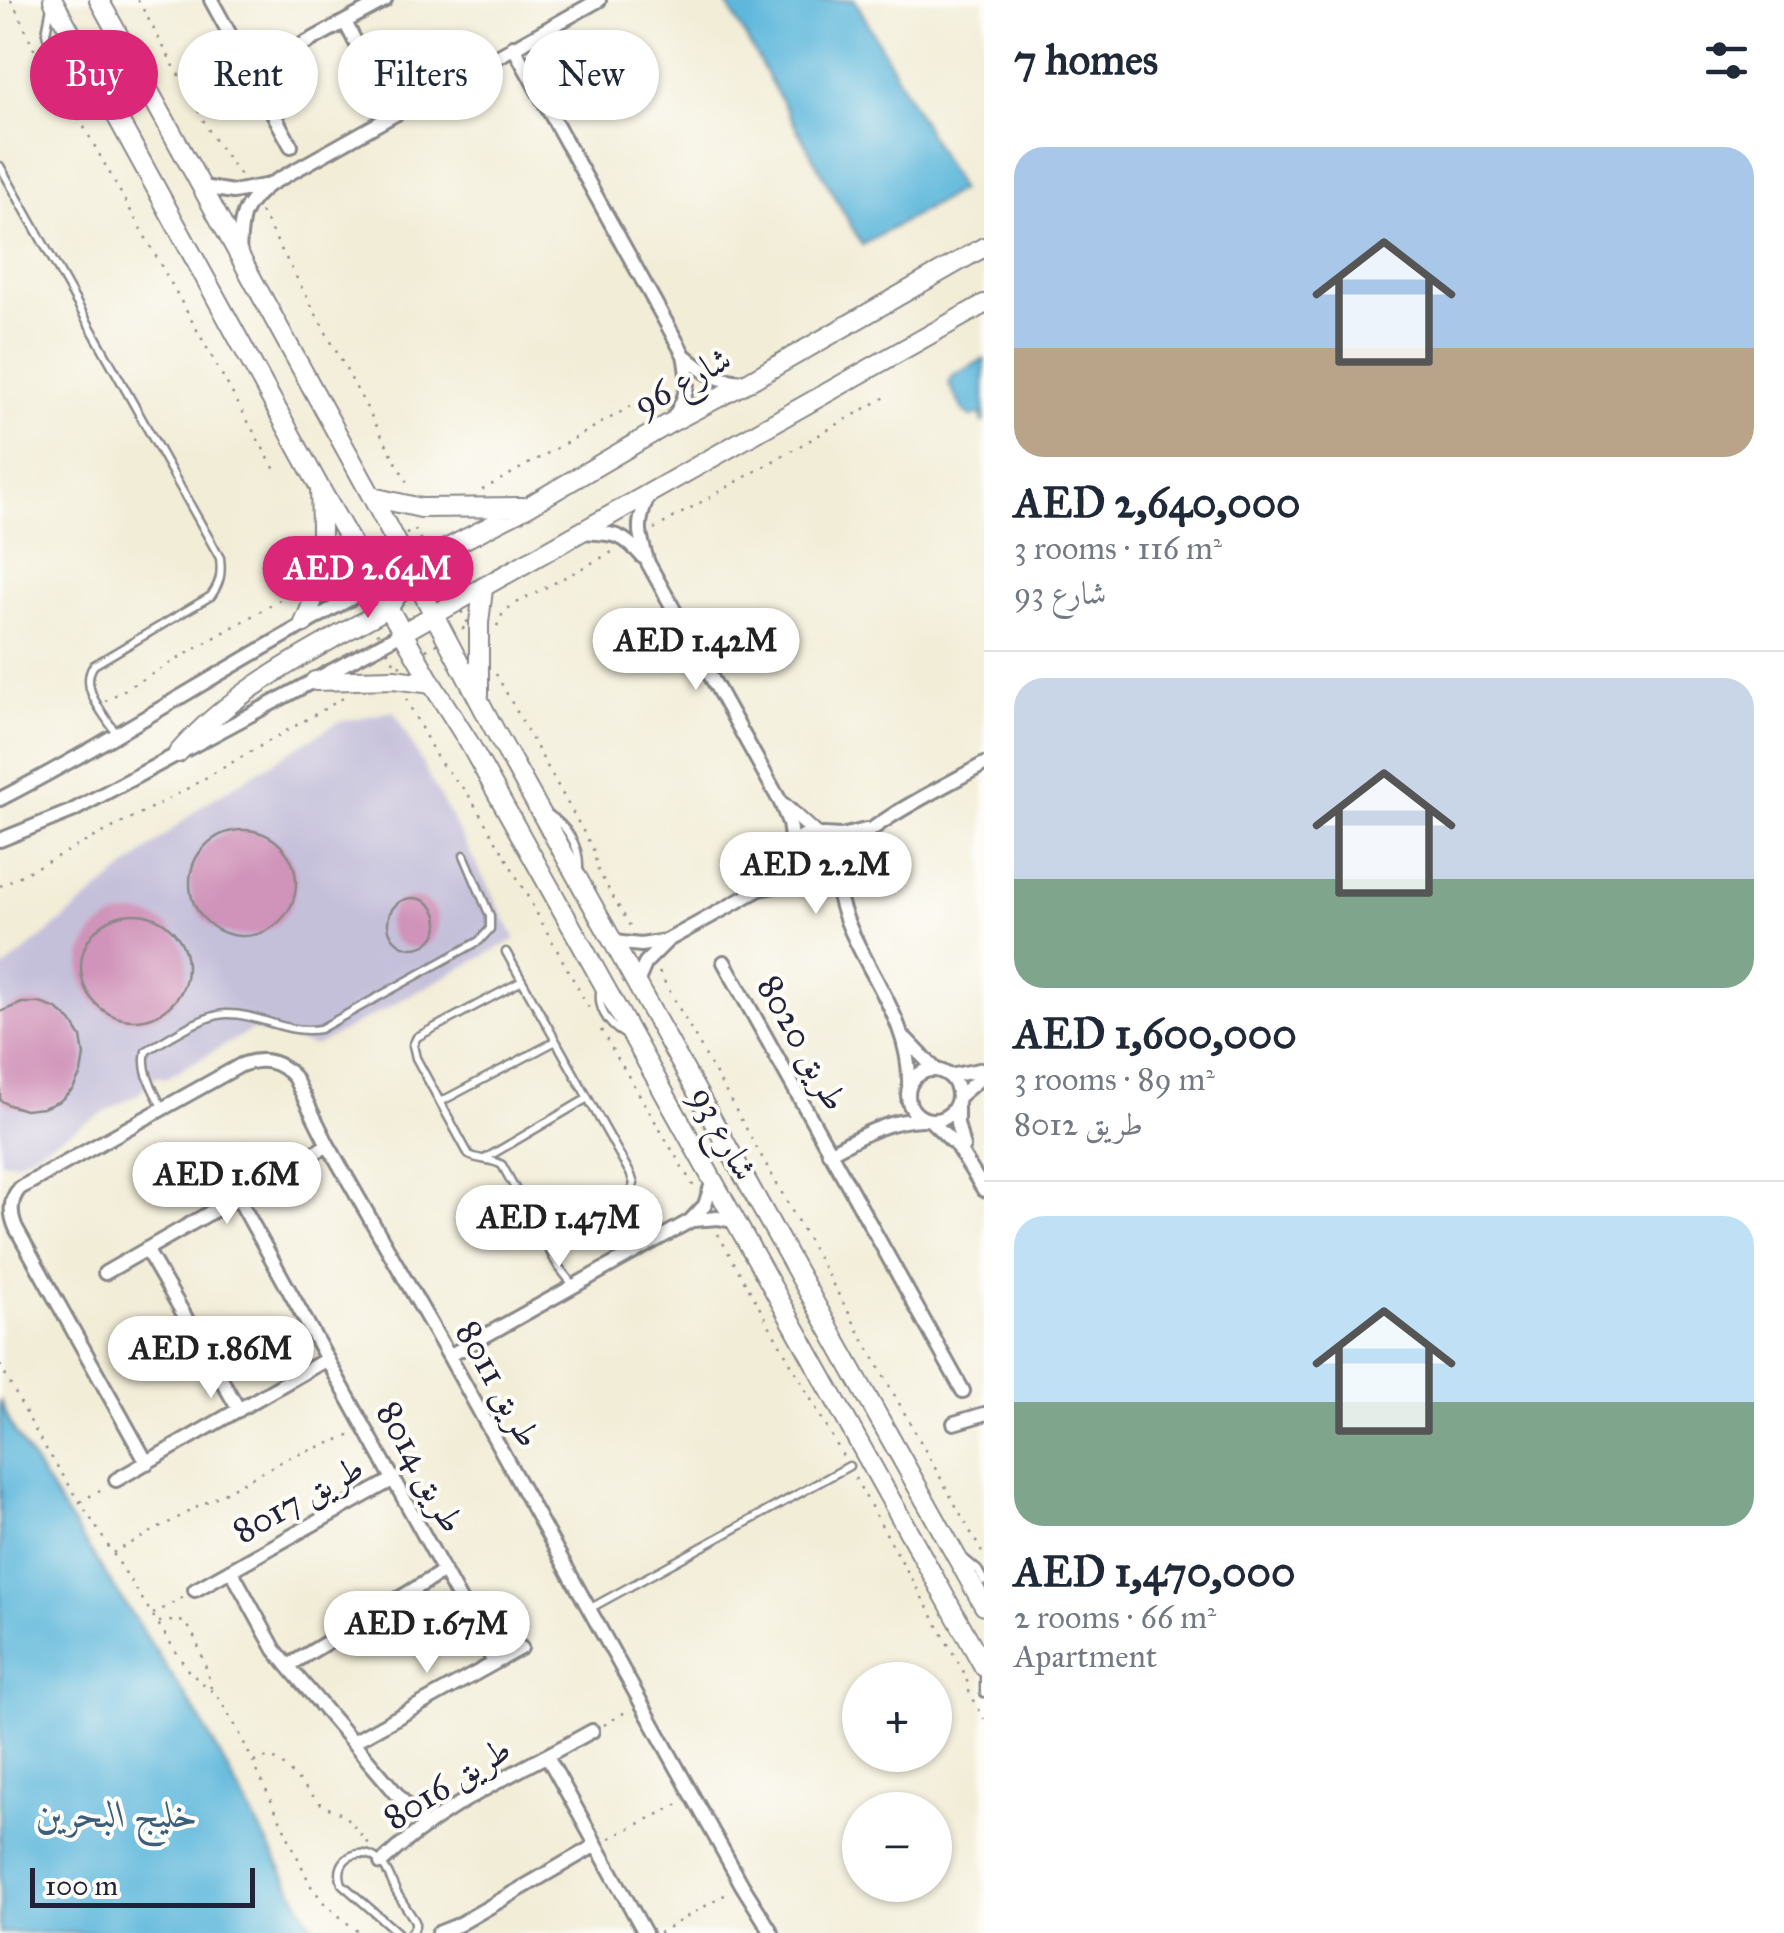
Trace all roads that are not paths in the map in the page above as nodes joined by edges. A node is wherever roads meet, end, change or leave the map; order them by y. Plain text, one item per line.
1 (52, 0) edge
2 (99, 0) edge
3 (211, 0) edge
4 (384, 0) edge
5 (598, 0) edge
6 (345, 22) junction
7 (228, 30) edge
8 (349, 30) edge
9 (318, 37) edge
10 (514, 46) junction
11 (503, 52) edge
12 (277, 120) edge
13 (382, 120) edge
14 (291, 146) dead end
15 (0, 166) edge
16 (202, 187) junction
17 (251, 194) junction
18 (984, 247) edge
19 (239, 255) junction
20 (984, 304) edge
21 (684, 356) junction
22 (748, 382) junction
23 (670, 423) junction
24 (320, 488) junction
25 (650, 492) junction
26 (372, 497) junction
27 (527, 507) junction
28 (578, 532) junction
29 (635, 540) junction
30 (410, 566) junction
31 (376, 585) junction
32 (482, 589) junction
33 (388, 608) junction
34 (436, 615) junction
35 (304, 623) junction
36 (402, 633) junction
37 (315, 682) junction
38 (432, 684) junction
39 (479, 701) junction
40 (116, 733) junction
41 (178, 752) junction
42 (984, 764) edge
43 (0, 799) edge
44 (782, 803) junction
45 (874, 828) junction
46 (819, 834) junction
47 (0, 840) edge
48 (790, 851) junction
49 (464, 855) dead end
50 (836, 864) junction
51 (807, 881) junction
52 (758, 890) junction
53 (848, 925) junction
54 (613, 942) junction
55 (645, 951) junction
56 (506, 952) dead end
57 (724, 962) dead end
58 (522, 981) junction
59 (636, 984) junction
60 (902, 1033) junction
61 (556, 1041) junction
62 (935, 1069) junction
63 (984, 1072) edge
64 (950, 1076) junction
65 (908, 1090) junction
66 (588, 1098) junction
67 (958, 1101) junction
68 (440, 1102) junction
69 (163, 1108) junction
70 (927, 1120) junction
71 (878, 1126) junction
72 (328, 1146) junction
73 (829, 1153) junction
74 (967, 1159) junction
75 (484, 1160) junction
76 (713, 1180) junction
77 (984, 1190) edge
78 (238, 1196) junction
79 (690, 1221) junction
80 (736, 1222) junction
81 (544, 1240) junction
82 (146, 1249) junction
83 (105, 1272) dead end
84 (574, 1286) junction
85 (449, 1356) junction
86 (327, 1359) junction
87 (963, 1390) dead end
88 (239, 1410) junction
89 (984, 1414) edge
90 (954, 1423) dead end
91 (146, 1463) junction
92 (849, 1466) dead end
93 (116, 1480) road end
94 (394, 1480) junction
95 (954, 1552) junction
96 (231, 1570) junction
97 (444, 1572) junction
98 (984, 1580) edge
99 (195, 1590) road end
100 (984, 1606) edge
101 (589, 1609) junction
102 (521, 1648) dead end
103 (494, 1662) junction
104 (288, 1666) junction
105 (984, 1667) edge
106 (984, 1693) edge
107 (592, 1731) road end
108 (353, 1742) junction
109 (547, 1756) junction
110 (424, 1826) junction
111 (596, 1846) junction
112 (376, 1860) junction
113 (769, 1931) edge
114 (398, 1933) edge
115 (410, 1933) edge
116 (438, 1933) edge
117 (645, 1933) edge

1 - 24 street, شارع 93
2 - 16 street, شارع 93
3 - 7 street
4 - 6 street
5 - 10 street
6 - 8 street
6 - 9 street
10 - 11 street
10 - 21 street
12 - 14 street
13 - 17 street
15 - 40 lane
16 - 17 street
16 - 19 street, شارع 93
17 - 19 street
18 - 22 street, شارع 96
19 - 26 street, شارع 93
20 - 25 street
21 - 22 street
21 - 23 street
22 - 23 street, شارع 96
23 - 27 street, شارع 96
24 - 31 street, شارع 93
24 - 35 street
25 - 28 street
25 - 29 street
26 - 27 street
26 - 30 street, شارع 93
27 - 30 street, شارع 96
28 - 29 street
28 - 32 street
29 - 44 street
30 - 31 street, شارع 96
30 - 33 street
30 - 34 street, شارع 93
31 - 33 street, شارع 93
31 - 35 street
32 - 34 street
32 - 39 street
33 - 36 street, شارع 93
33 - 41 street
34 - 36 street
34 - 39 street, شارع 93
35 - 40 street
36 - 37 street
36 - 38 street, شارع 93
37 - 38 street
37 - 41 street
38 - 76 street, شارع 93
39 - 54 street, شارع 93
40 - 43 street
41 - 47 street
42 - 45 street
44 - 46 street
44 - 48 street
45 - 46 street
45 - 50 street
46 - 48 street
46 - 50 street
48 - 51 street
48 - 52 street
49 - 69 lane
50 - 51 street
50 - 53 street
51 - 52 street
51 - 53 street
52 - 55 street
53 - 60 street
54 - 55 street
54 - 59 street, شارع 93
55 - 59 street
56 - 58 lane
57 - 73 street, طريق 8020
58 - 61 lane
58 - 68 lane
59 - 95 street, شارع 93
60 - 62 street
60 - 65 street
61 - 66 lane
61 - 68 lane
62 - 64 street
62 - 65 street
63 - 64 street
63 - 67 street
64 - 67 street
65 - 70 street
65 - 71 street, طريق 8020
66 - 75 lane
66 - 81 lane
67 - 70 street
67 - 74 street
68 - 75 lane
69 - 72 street, طريق 8011
69 - 91 street, طريق 8011
70 - 71 street, طريق 8020
70 - 74 street
71 - 73 street, طريق 8020
72 - 78 street
72 - 85 street, طريق 8011
73 - 87 street, طريق 8020
74 - 77 street
75 - 81 lane
76 - 79 street
76 - 80 street, شارع 93
78 - 82 street
78 - 86 street, طريق 8014
79 - 80 street
79 - 84 street
80 - 105 street, شارع 93
81 - 84 lane
82 - 83 street
82 - 88 street
84 - 85 street
85 - 101 street, طريق 8011
86 - 88 street
86 - 94 street, طريق 8014
88 - 91 street
89 - 90 street
91 - 93 street
92 - 101 lane
94 - 96 street, طريق 8017
94 - 97 street, طريق 8014
95 - 98 lane
95 - 100 street, شارع 93
96 - 99 street, طريق 8017
96 - 104 street, طريق 8017
97 - 103 street, طريق 8014
97 - 104 street
101 - 113 street, طريق 8011
102 - 103 street
103 - 108 street
104 - 108 street, طريق 8017
105 - 106 lane
107 - 109 street, طريق 8016
108 - 110 street, طريق 8017
109 - 110 street, طريق 8016
109 - 111 street, طريق 8016
110 - 112 street, طريق 8016
111 - 116 street
111 - 117 street, طريق 8016
112 - 114 lane
112 - 115 lane

